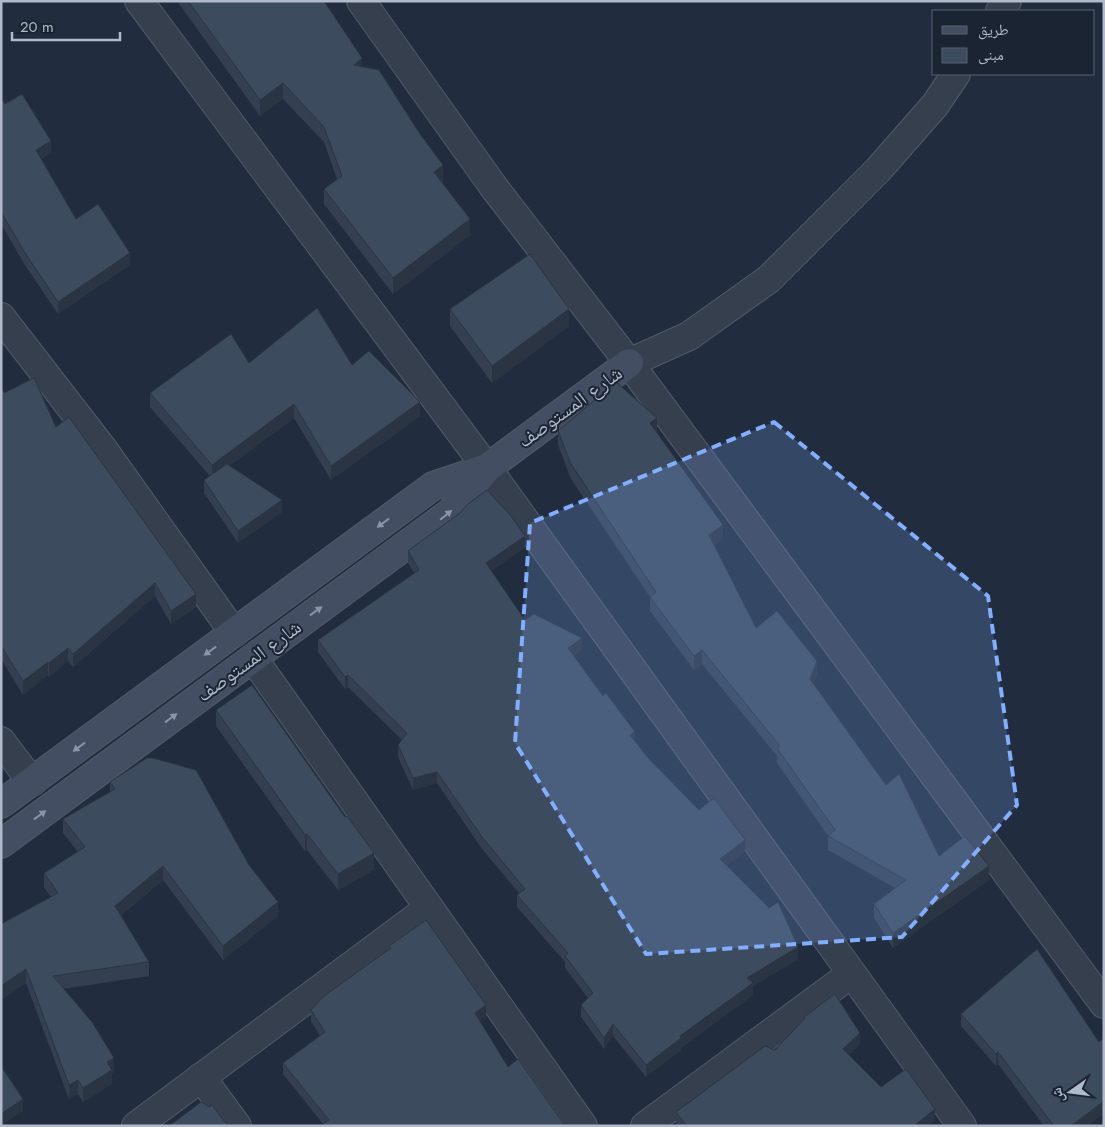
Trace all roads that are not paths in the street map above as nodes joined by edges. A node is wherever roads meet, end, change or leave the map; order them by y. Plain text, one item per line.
1 (140, 1) edge
2 (361, 1) edge
3 (955, 75) edge
4 (1, 317) edge
5 (629, 363) junction
6 (487, 468) junction
7 (234, 633) junction
8 (253, 658) junction
9 (1, 741) edge
10 (32, 782) junction
11 (1, 804) edge
12 (1, 844) edge
13 (429, 908) junction
14 (851, 974) junction
15 (1104, 1004) edge
16 (201, 1077) junction
17 (136, 1126) edge
18 (237, 1126) edge
19 (583, 1126) edge
20 (645, 1126) edge
21 (962, 1126) edge

1 - 6 street
2 - 5 street
3 - 5 street
4 - 7 street
5 - 6 street, شارع المستوصف
5 - 15 street
6 -> 7 street, شارع المستوصف
8 -> 6 street, شارع المستوصف
6 - 14 street
7 - 8 street
7 -> 10 street, شارع المستوصف
12 -> 8 street, شارع المستوصف
8 - 13 street
9 - 10 street
10 - 11 street, شارع المستوصف
13 - 16 street
13 - 19 street
14 - 20 street
14 - 21 street
16 - 17 street
16 - 18 street

